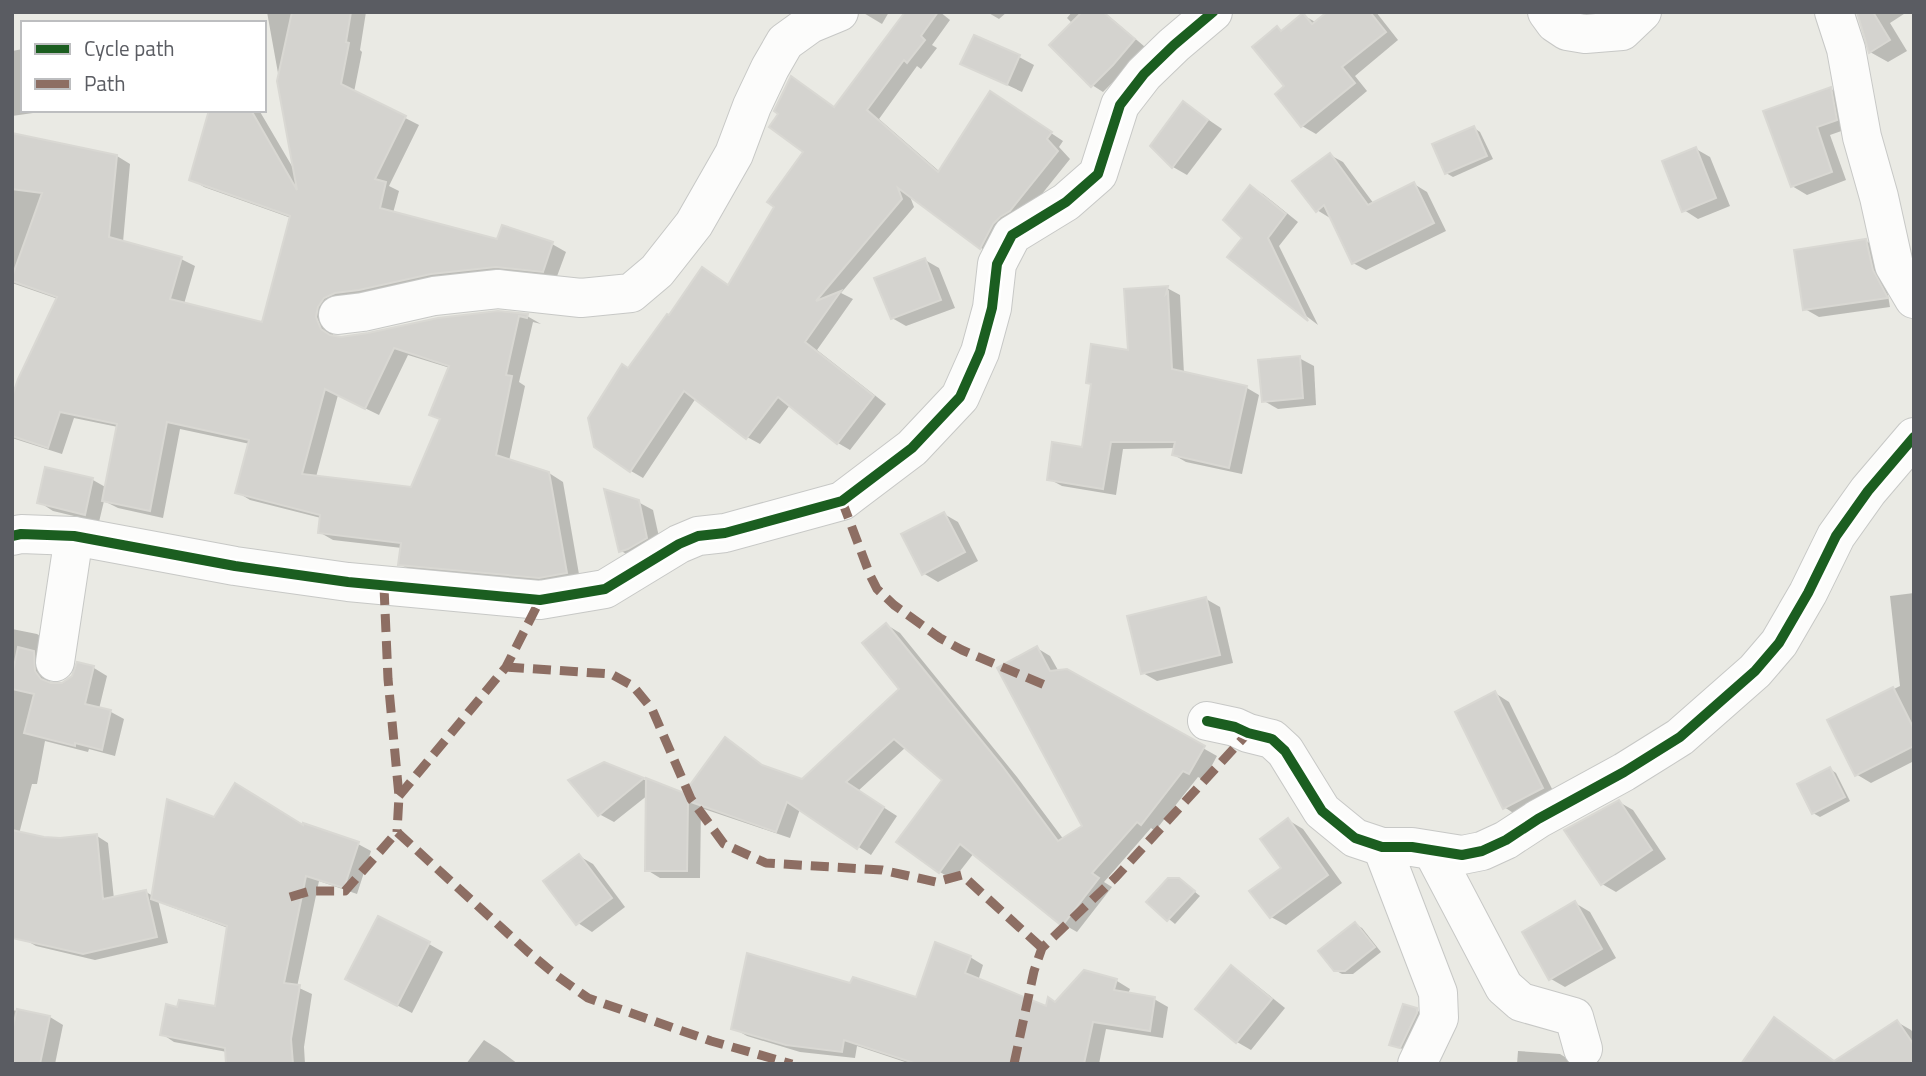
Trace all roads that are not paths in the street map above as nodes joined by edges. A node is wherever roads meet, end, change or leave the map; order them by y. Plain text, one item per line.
1 (839, 12) edge
2 (1213, 12) edge
3 (1547, 12) edge
4 (1642, 12) edge
5 (1834, 12) edge
6 (1914, 299) edge
7 (338, 315) dead end
8 (1914, 437) edge
9 (12, 536) edge
10 (74, 536) junction
11 (55, 662) dead end
12 (1207, 721) dead end
13 (1382, 847) junction
14 (1433, 852) junction
15 (1583, 1049) dead end
16 (1417, 1064) edge

1 - 7 street
2 - 10 street
3 - 4 street
5 - 6 street
8 - 14 street
9 - 10 street
10 - 11 street
12 - 13 street
13 - 14 street
13 - 16 street
14 - 15 street

